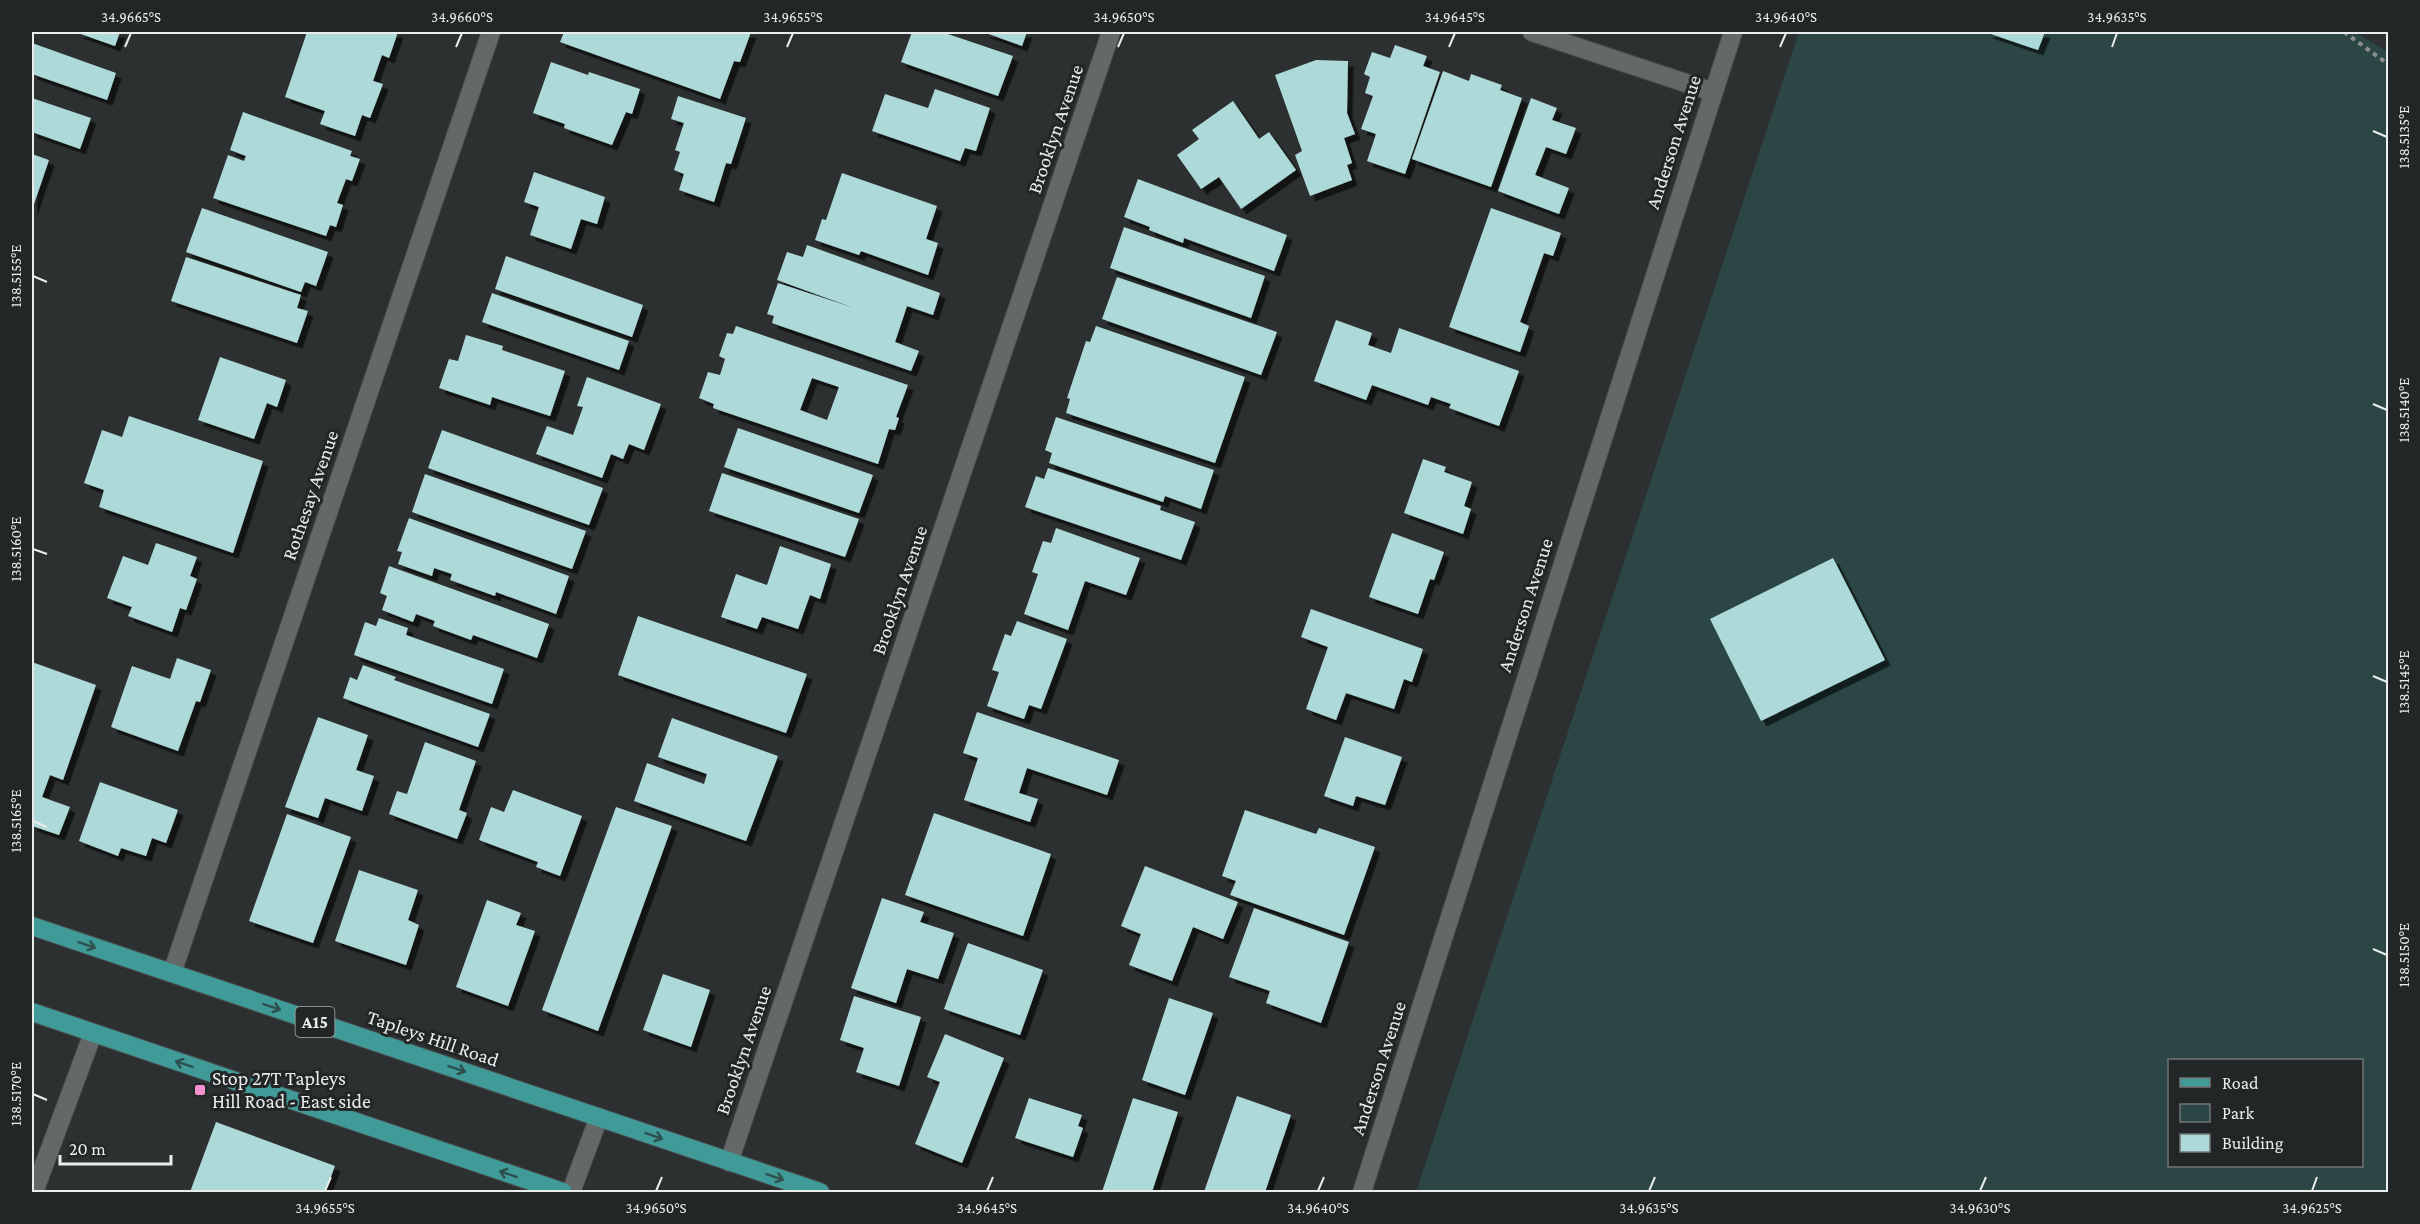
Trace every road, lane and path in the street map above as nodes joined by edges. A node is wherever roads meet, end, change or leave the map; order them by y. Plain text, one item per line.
1 (491, 32) edge
2 (1111, 32) edge
3 (1532, 32) edge
4 (1732, 32) edge
5 (2344, 32) edge
6 (2388, 64) edge
7 (1713, 92) junction
8 (32, 926) edge
9 (172, 973) junction
10 (32, 1012) edge
11 (93, 1032) junction
12 (598, 1117) junction
13 (729, 1162) junction
14 (34, 1192) edge
15 (563, 1192) edge
16 (571, 1192) edge
17 (820, 1192) edge
18 (1362, 1192) edge

1 - 9 street, Rothesay Avenue
2 - 13 street, Brooklyn Avenue
3 - 7 street
4 - 7 street, Anderson Avenue
5 - 6 path
7 - 18 street, Anderson Avenue
8 -> 9 main road, Tapleys Hill Road / A15
9 -> 12 main road, Tapleys Hill Road / A15
10 - 11 main road
11 - 14 street
15 -> 11 main road
12 -> 13 main road, Tapleys Hill Road / A15
12 - 16 street
13 -> 17 main road, Tapleys Hill Road / A15

